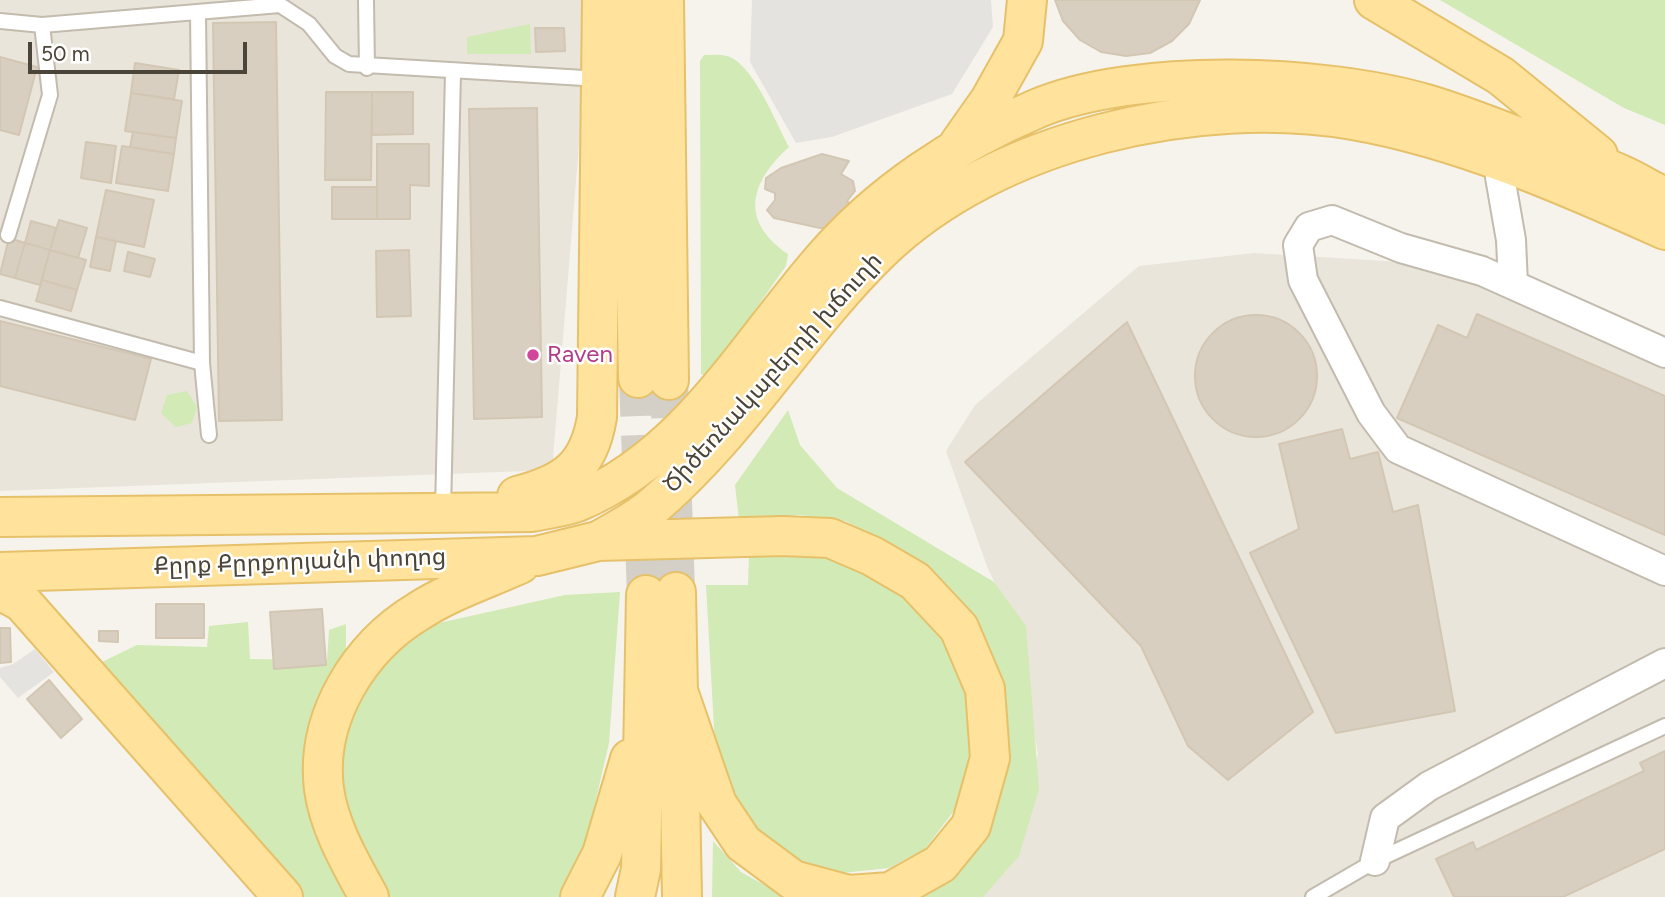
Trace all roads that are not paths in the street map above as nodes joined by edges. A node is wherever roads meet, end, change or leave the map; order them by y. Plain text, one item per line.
1 (366, 0) edge
2 (603, 0) edge
3 (631, 0) edge
4 (664, 0) edge
5 (1027, 0) edge
6 (1374, 0) edge
7 (198, 13) junction
8 (0, 21) edge
9 (42, 25) junction
10 (367, 68) junction
11 (453, 72) junction
12 (603, 79) junction
13 (955, 150) junction
14 (1622, 174) junction
15 (1500, 177) dead end
16 (1665, 197) edge
17 (1665, 230) edge
18 (8, 235) dead end
19 (1513, 284) junction
20 (0, 308) edge
21 (1665, 353) edge
22 (202, 363) junction
23 (209, 435) dead end
24 (459, 511) junction
25 (0, 517) edge
26 (598, 541) junction
27 (537, 556) junction
28 (1665, 571) edge
29 (0, 572) edge
30 (0, 590) edge
31 (661, 593) tunnel mouth
32 (1665, 663) edge
33 (662, 697) junction
34 (1665, 726) edge
35 (1375, 861) junction
36 (283, 897) edge
37 (369, 897) edge
38 (580, 897) edge
39 (635, 897) edge
40 (682, 897) edge
41 (1313, 897) edge

1 - 10 lane
2 - 12 main road
3 - 4 main road
5 - 13 main road
6 - 14 main road
7 - 9 lane
7 - 10 lane
7 - 22 lane
8 - 9 lane
9 - 18 lane
10 - 11 lane
11 - 12 lane
11 - 24 lane
12 - 24 main road
13 - 14 main road, Ծիծեռնակաբերդի խճուղի
13 - 24 main road, Ծիծեռնակաբերդի խճուղի
14 - 16 main road, Ծիծեռնակաբերդի խճուղի
15 - 19 street
17 - 26 main road, Ծիծեռնակաբերդի խճուղի
19 - 21 street
19 - 28 street
20 - 22 lane
22 - 23 lane
24 - 25 main road, Քըրք Քըրքորյանի փողոց
26 - 27 main road, Քըրք Քըրքորյանի փողոց
26 - 33 main road
27 - 29 main road, Քըրք Քըրքորյանի փողոց
27 - 37 main road
30 - 36 main road
31 - 33 main road
32 - 35 street
33 - 38 main road
33 - 39 main road
33 - 40 main road
34 - 35 lane
35 - 41 lane

